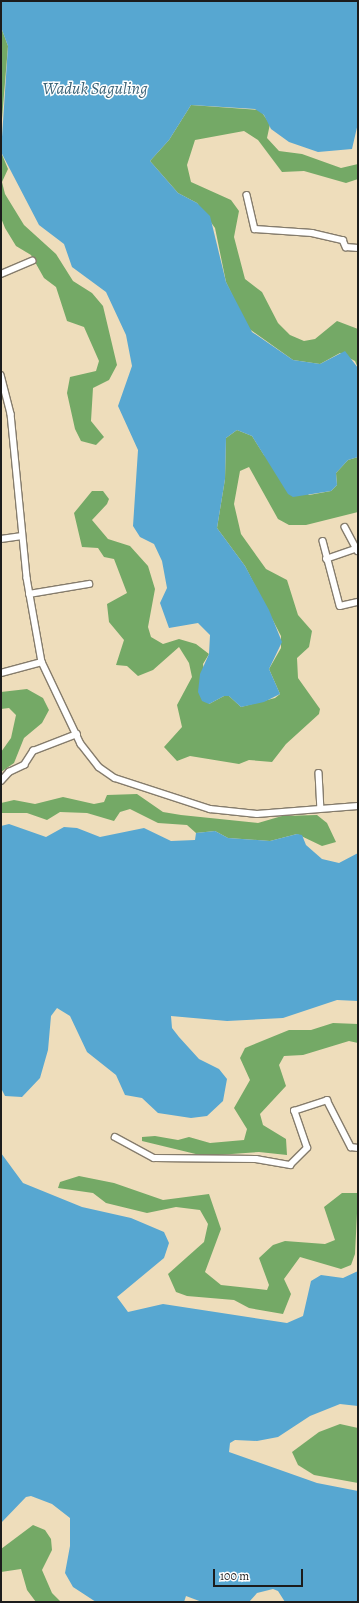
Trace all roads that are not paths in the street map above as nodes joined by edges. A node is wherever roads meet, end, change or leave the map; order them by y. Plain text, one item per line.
1 (247, 195) dead end
2 (358, 248) edge
3 (32, 261) dead end
4 (1, 274) edge
5 (1, 375) edge
6 (3, 393) edge
7 (345, 527) dead end
8 (22, 536) junction
9 (1, 539) edge
10 (322, 541) dead end
11 (357, 549) edge
12 (326, 559) junction
13 (89, 584) dead end
14 (29, 594) junction
15 (358, 602) edge
16 (42, 662) junction
17 (1, 673) edge
18 (77, 734) junction
19 (319, 773) dead end
20 (1, 781) edge
21 (358, 806) edge
22 (321, 807) junction
23 (115, 1137) dead end
24 (358, 1148) edge

1 - 2 street
3 - 4 street
5 - 6 street
6 - 8 street
7 - 11 street
8 - 9 street
8 - 14 street
10 - 12 street
11 - 12 street
12 - 15 street
13 - 14 street
14 - 16 street
16 - 17 street
16 - 18 street
18 - 20 street
18 - 22 street
19 - 22 street
21 - 22 street
23 - 24 street

